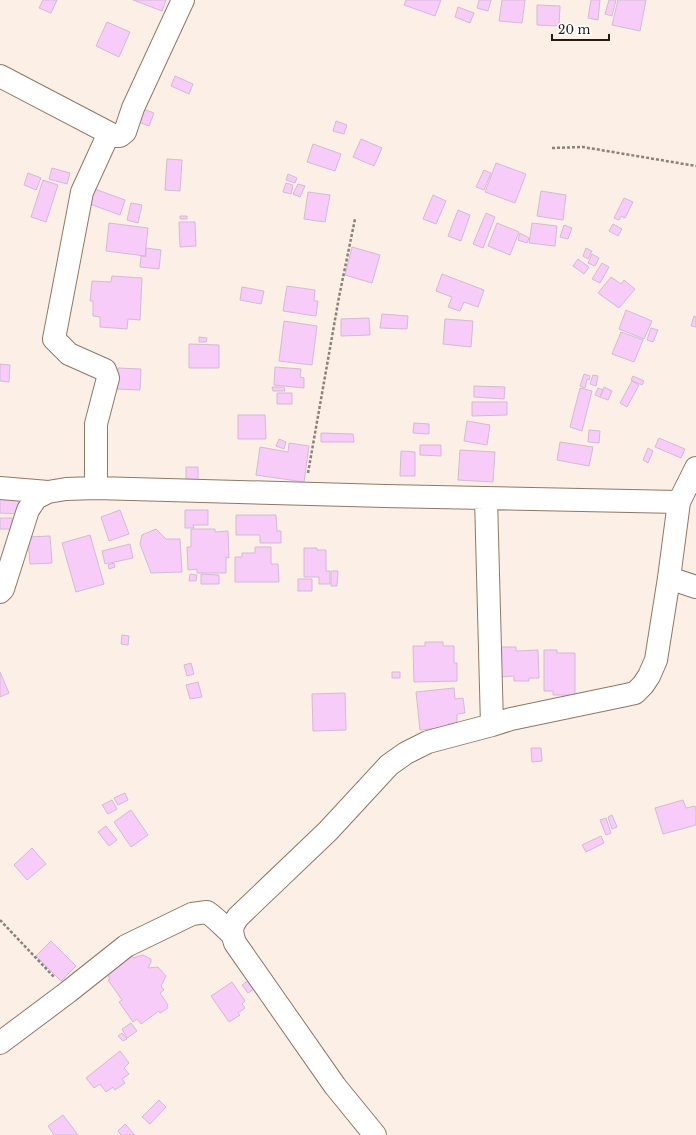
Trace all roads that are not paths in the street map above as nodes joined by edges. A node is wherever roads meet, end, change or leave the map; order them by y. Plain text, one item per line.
1 (183, 0) edge
2 (0, 76) edge
3 (109, 134) junction
4 (696, 468) edge
5 (0, 488) edge
6 (96, 488) junction
7 (48, 492) junction
8 (486, 498) junction
9 (678, 502) junction
10 (669, 578) junction
11 (696, 587) edge
12 (0, 592) edge
13 (492, 725) junction
14 (232, 934) junction
15 (0, 1043) edge
16 (375, 1135) edge

1 - 3 street
2 - 3 street
3 - 6 street
4 - 9 street
5 - 7 street
6 - 7 street
6 - 8 street
7 - 12 street
8 - 9 street
8 - 13 street
9 - 10 street
10 - 11 street
10 - 13 street
13 - 14 street
14 - 15 street
14 - 16 street

